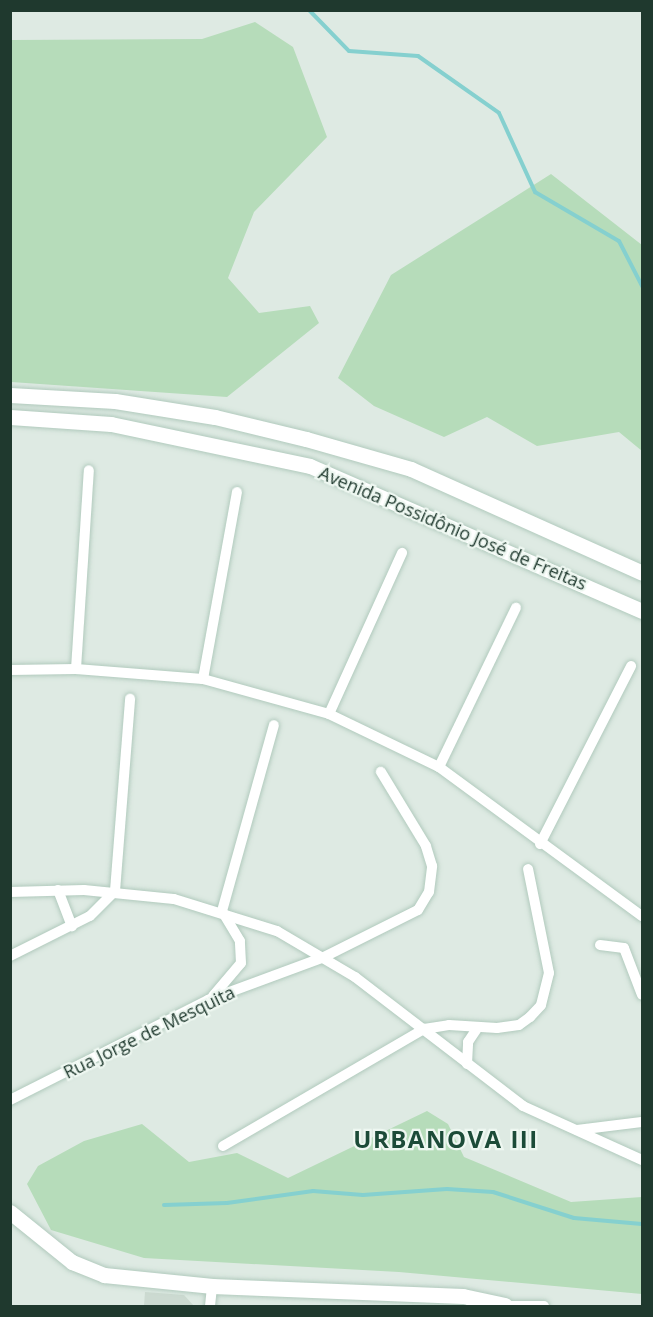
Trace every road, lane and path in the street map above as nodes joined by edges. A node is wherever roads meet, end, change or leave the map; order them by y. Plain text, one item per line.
1 (10, 395) edge
2 (10, 417) edge
3 (89, 470) dead end
4 (237, 492) dead end
5 (402, 553) dead end
6 (642, 573) edge
7 (516, 608) dead end
8 (642, 611) edge
9 (631, 666) dead end
10 (76, 669) junction
11 (10, 670) edge
12 (203, 679) junction
13 (130, 699) dead end
14 (329, 714) junction
15 (274, 725) dead end
16 (439, 767) junction
17 (381, 772) dead end
18 (540, 844) junction
19 (528, 869) dead end
20 (58, 890) junction
21 (115, 891) junction
22 (10, 892) edge
23 (222, 911) junction
24 (642, 916) edge
25 (72, 926) junction
26 (600, 945) dead end
27 (10, 956) edge
28 (324, 957) junction
29 (642, 995) edge
30 (208, 1000) junction
31 (478, 1027) junction
32 (423, 1029) junction
33 (466, 1064) junction
34 (10, 1100) edge
35 (642, 1122) edge
36 (577, 1130) junction
37 (223, 1146) dead end
38 (642, 1160) edge
39 (13, 1216) edge
40 (212, 1286) junction
41 (420, 1297) junction
42 (505, 1305) edge
43 (211, 1306) edge
44 (447, 1306) edge
45 (471, 1306) edge
46 (529, 1306) edge
47 (544, 1306) edge

1 - 6 street, Avenida Possidônio José de Freitas
2 - 8 street, Avenida Possidônio José de Freitas
3 - 10 street
4 - 12 street
5 - 14 street
7 - 16 street
9 - 18 street
10 - 11 street
10 - 12 street
12 - 14 street
13 - 21 street
14 - 16 street
15 - 23 street
16 - 18 street
17 - 28 street, Rua Jorge de Mesquita
18 - 24 street
19 - 31 street
20 - 21 street
20 - 22 street
20 - 25 street
21 - 23 street
21 - 25 street
23 - 28 street
23 - 30 street
25 - 27 street
26 - 29 street
28 - 30 street, Rua Jorge de Mesquita
28 - 32 street
30 - 34 street, Rua Jorge de Mesquita
31 - 32 street
31 - 33 street
32 - 33 street
32 - 37 street
33 - 36 street
35 - 36 street
36 - 38 street
39 - 40 street
40 - 41 street
40 - 43 street
41 - 42 street
41 - 44 street
42 - 45 street
42 - 46 street
46 - 47 street

